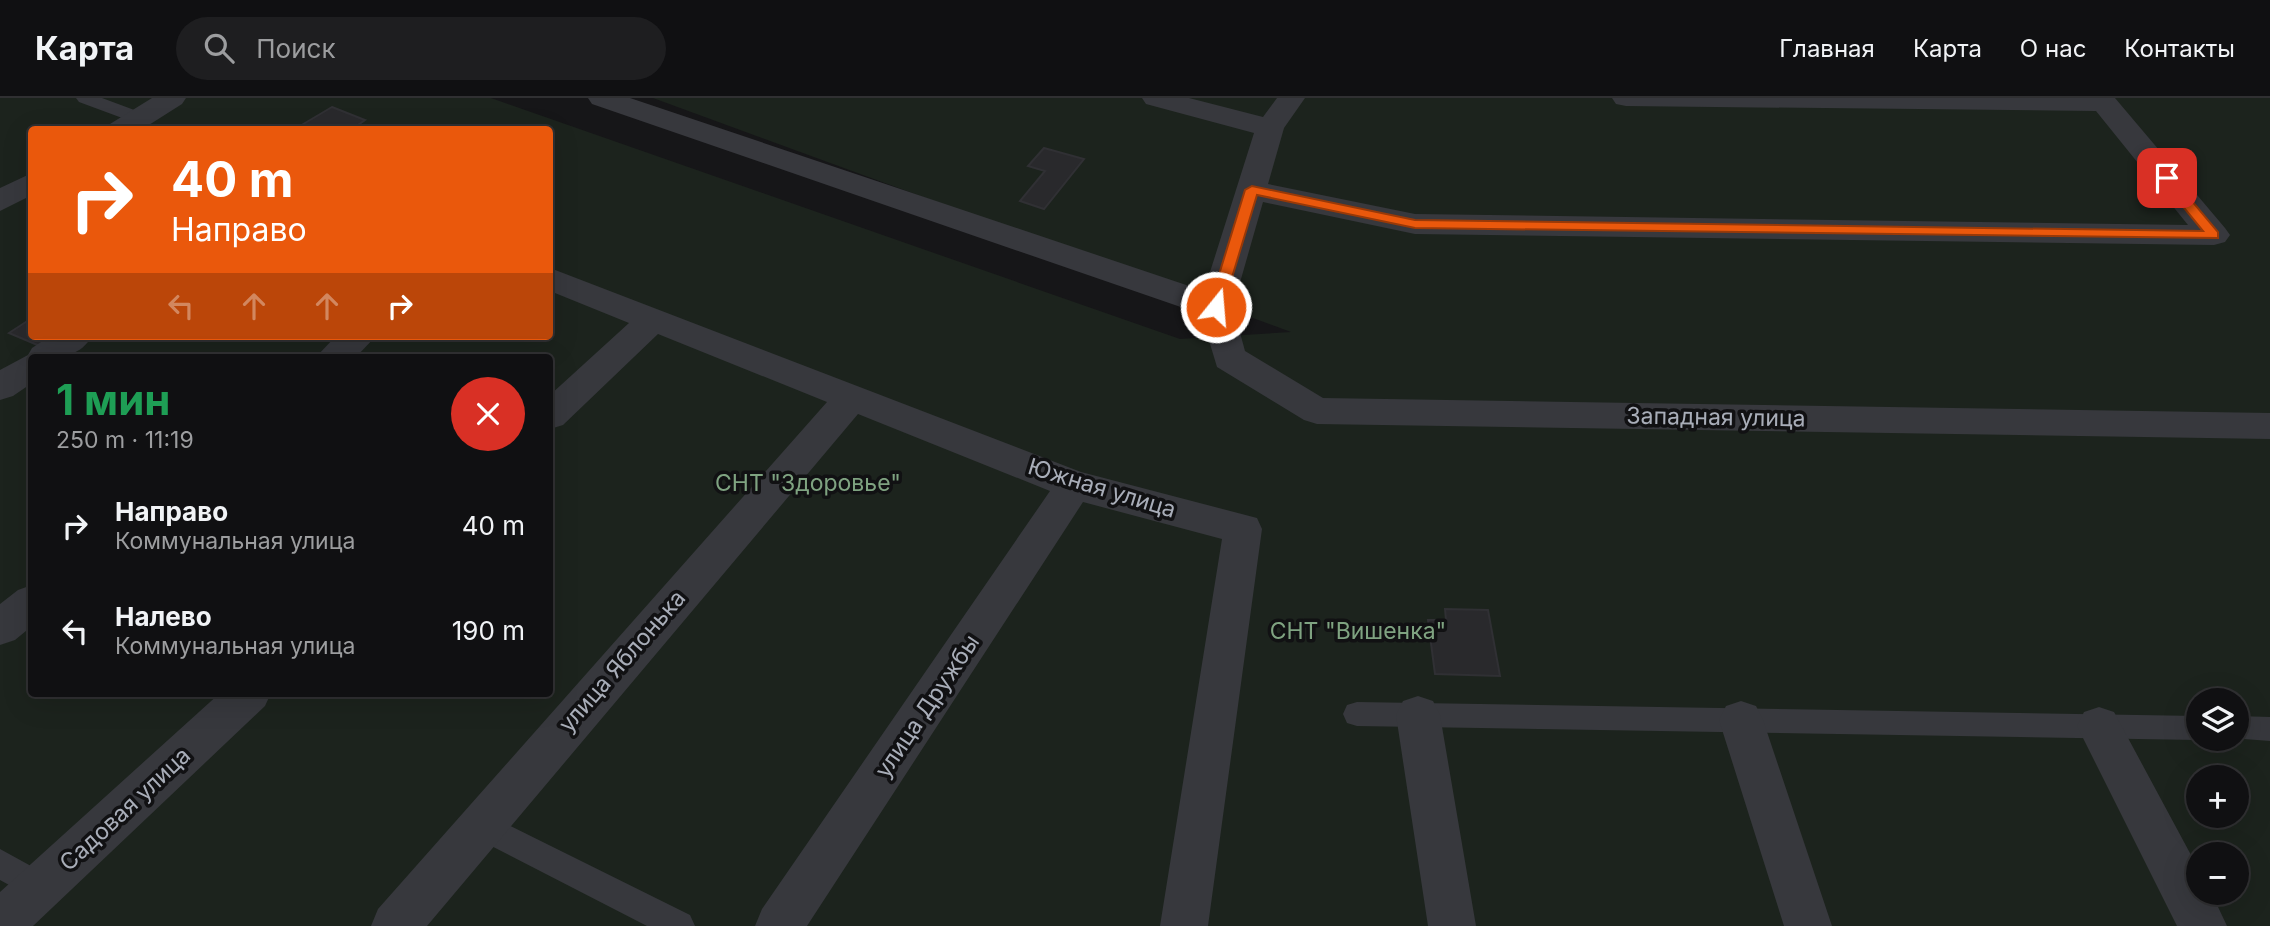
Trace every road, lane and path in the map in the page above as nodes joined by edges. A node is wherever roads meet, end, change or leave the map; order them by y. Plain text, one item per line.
1 (85, 98) edge
2 (172, 98) edge
3 (602, 98) edge
4 (1156, 98) edge
5 (1291, 98) edge
6 (1626, 98) edge
7 (2102, 100) edge
8 (129, 124) edge
9 (1270, 128) junction
10 (28, 184) edge
11 (1252, 190) junction
12 (0, 201) edge
13 (553, 280) edge
14 (1216, 307) junction
15 (653, 320) junction
16 (69, 340) edge
17 (354, 340) edge
18 (48, 354) edge
19 (337, 354) edge
20 (28, 369) edge
21 (0, 387) edge
22 (851, 398) junction
23 (553, 413) edge
24 (2270, 426) edge
25 (1074, 485) junction
26 (28, 605) edge
27 (0, 628) edge
28 (246, 697) edge
29 (1357, 714) dead end
30 (1418, 715) junction
31 (1741, 720) junction
32 (2099, 726) junction
33 (2186, 727) edge
34 (2249, 728) edge
35 (2270, 729) edge
36 (480, 825) junction
37 (0, 863) edge
38 (40, 887) junction
39 (0, 924) edge
40 (395, 926) edge
41 (679, 926) edge
42 (779, 926) edge
43 (1184, 926) edge
44 (1452, 926) edge
45 (1808, 926) edge
46 (2203, 926) edge

1 - 8 lane
2 - 8 street
3 - 14 street
4 - 9 street
5 - 9 street
6 - 7 street
7 - 11 street
9 - 11 street
10 - 12 street
11 - 14 street
13 - 15 street, Южная улица
14 - 24 street, Западная улица
15 - 22 street, Южная улица
15 - 23 street
16 - 18 street
17 - 19 street
20 - 21 street
22 - 25 street, Южная улица
22 - 36 street, улица Яблонька
25 - 42 street, улица Дружбы
25 - 43 street, Южная улица
26 - 27 street
28 - 38 street, Садовая улица
29 - 30 lane
30 - 31 lane
30 - 44 street
31 - 32 lane
31 - 45 street
32 - 33 lane
32 - 46 street
34 - 35 lane
36 - 40 street, улица Яблонька
36 - 41 lane
37 - 38 lane
38 - 39 street, Садовая улица

